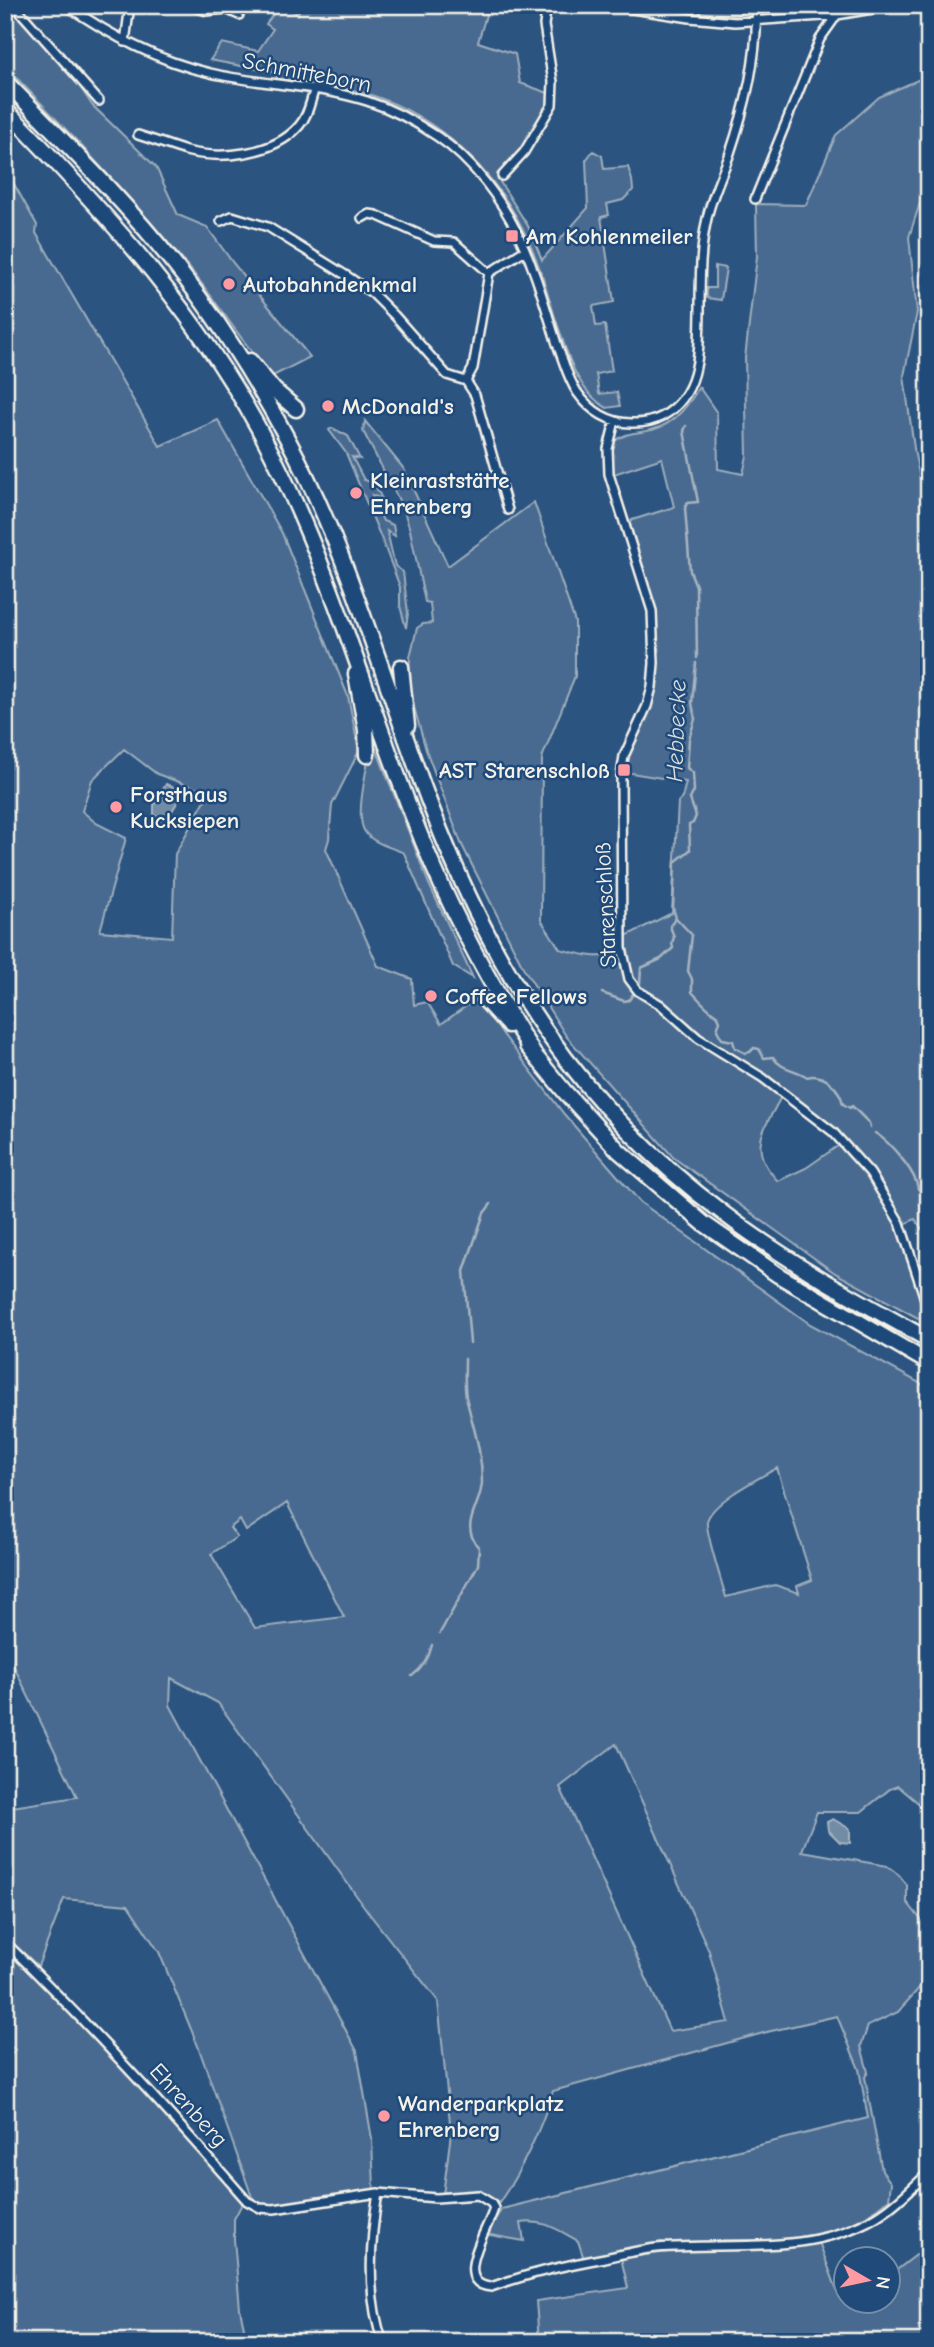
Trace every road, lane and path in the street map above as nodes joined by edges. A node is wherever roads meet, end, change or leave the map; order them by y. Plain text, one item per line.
1 (14, 5) edge
2 (65, 5) edge
3 (131, 5) edge
4 (190, 5) edge
5 (547, 5) edge
6 (607, 5) edge
7 (757, 5) edge
8 (895, 5) edge
9 (239, 15) dead end
10 (837, 15) junction
11 (757, 21) junction
12 (125, 42) junction
13 (5, 81) edge
14 (314, 91) junction
15 (99, 101) dead end
16 (5, 109) edge
17 (138, 135) dead end
18 (502, 176) dead end
19 (755, 199) dead end
20 (362, 218) dead end
21 (221, 221) dead end
22 (525, 250) junction
23 (489, 273) junction
24 (224, 331) junction
25 (466, 381) junction
26 (296, 409) dead end
27 (615, 421) junction
28 (508, 510) dead end
29 (352, 645) junction
30 (401, 667) dead end
31 (408, 744) junction
32 (367, 755) dead end
33 (484, 999) dead end
34 (532, 1051) junction
35 (929, 1311) edge
36 (925, 1338) edge
37 (929, 1363) edge
38 (5, 1942) edge
39 (929, 2172) edge
40 (378, 2193) junction
41 (383, 2342) edge

1 - 15 street
2 - 12 street, Schmitteborn
3 - 12 street
4 - 9 street
5 - 18 street
6 - 11 street
7 - 11 street
8 - 10 street
10 - 11 street
10 - 19 street
11 - 27 street
12 - 14 street, Schmitteborn
13 - 24 highway
14 - 17 street
14 - 22 street, Schmitteborn
16 - 29 highway
20 - 23 street
21 - 25 street
22 - 23 street
22 - 27 street, Schmitteborn
23 - 25 street
24 - 26 highway
24 - 31 highway
25 - 28 street
27 - 35 street, Starenschloß
29 - 32 highway
29 - 34 highway
30 - 31 highway
31 - 36 highway
33 - 34 highway
34 - 37 highway
38 - 40 street, Ehrenberg
39 - 40 street, Ehrenberg
40 - 41 street

